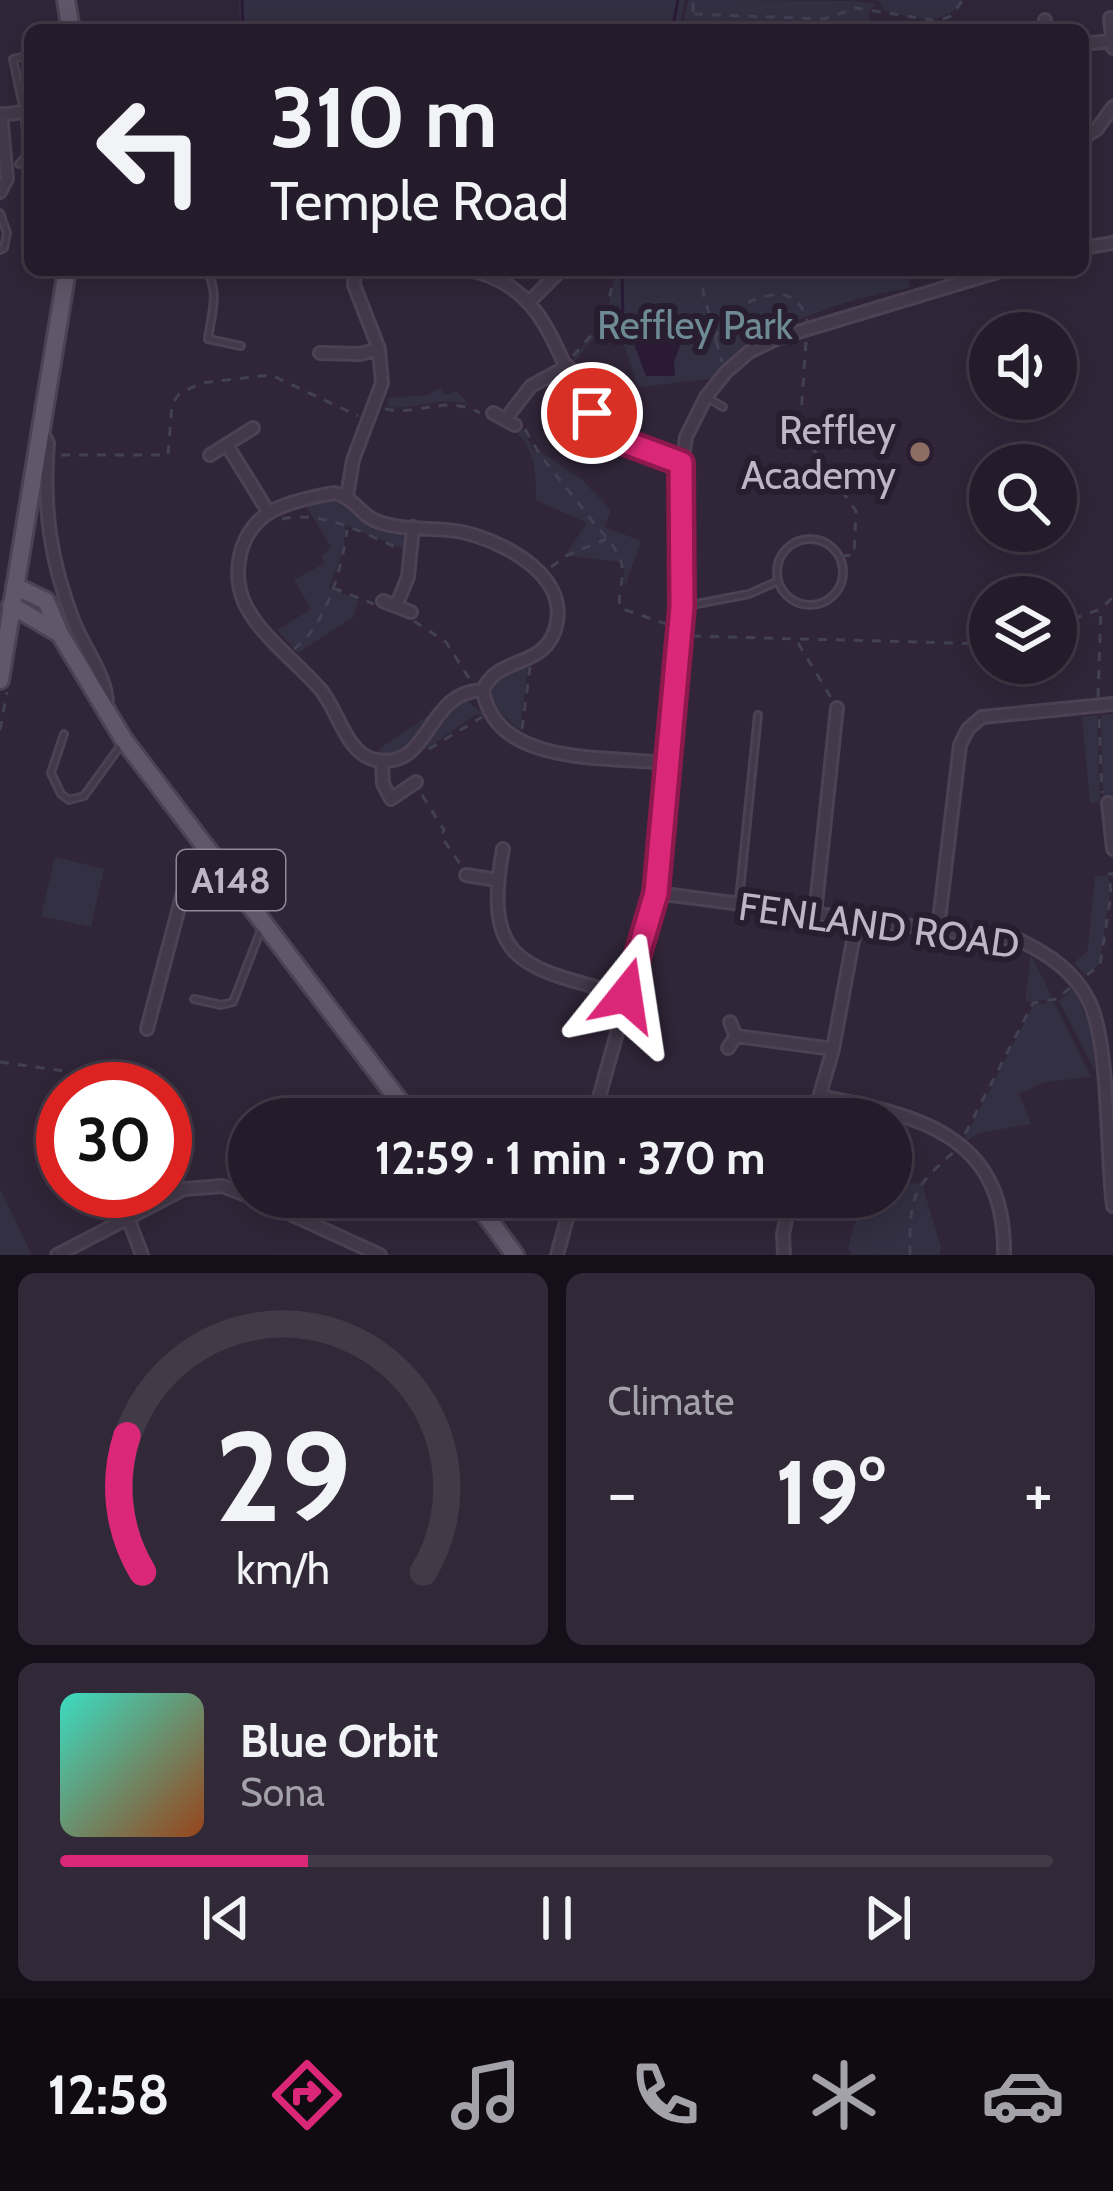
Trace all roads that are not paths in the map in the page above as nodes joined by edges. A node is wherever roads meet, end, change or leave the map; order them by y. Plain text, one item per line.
1 (1111, 18) edge
2 (1113, 45) edge
3 (24, 56) edge
4 (24, 100) edge
5 (1113, 106) edge
6 (0, 115) edge
7 (1089, 134) edge
8 (24, 158) edge
9 (19, 164) dead end
10 (0, 192) edge
11 (0, 213) edge
12 (0, 250) edge
13 (66, 276) edge
14 (210, 276) edge
15 (355, 276) edge
16 (485, 276) edge
17 (555, 276) edge
18 (983, 276) edge
19 (529, 302) junction
20 (241, 346) dead end
21 (379, 349) junction
22 (320, 353) dead end
23 (568, 366) junction
24 (706, 397) junction
25 (723, 407) dead end
26 (504, 419) road end
27 (253, 428) dead end
28 (42, 431) junction
29 (227, 445) junction
30 (359, 446) junction
31 (372, 452) dead end
32 (210, 455) dead end
33 (681, 463) junction
34 (347, 496) junction
35 (269, 513) junction
36 (413, 527) junction
37 (778, 581) junction
38 (15, 586) junction
39 (11, 605) junction
40 (682, 607) junction
41 (411, 612) road end
42 (60, 634) junction
43 (0, 680) edge
44 (480, 690) junction
45 (1113, 704) edge
46 (837, 708) road end
47 (107, 710) junction
48 (758, 715) dead end
49 (836, 724) junction
50 (850, 724) dead end
51 (64, 734) dead end
52 (124, 740) junction
53 (382, 760) junction
54 (665, 763) junction
55 (415, 782) road end
56 (1108, 803) dead end
57 (1113, 839) edge
58 (206, 848) junction
59 (503, 849) dead end
60 (1113, 849) edge
61 (466, 875) road end
62 (497, 880) junction
63 (656, 893) junction
64 (739, 904) junction
65 (815, 914) junction
66 (857, 920) junction
67 (264, 923) junction
68 (938, 929) junction
69 (626, 995) junction
70 (194, 999) dead end
71 (730, 1022) dead end
72 (147, 1029) dead end
73 (736, 1036) junction
74 (728, 1048) dead end
75 (832, 1049) junction
76 (1107, 1074) edge
77 (820, 1096) joint
78 (397, 1098) edge
79 (599, 1098) edge
80 (192, 1188) edge
81 (228, 1188) edge
82 (1113, 1206) edge
83 (128, 1218) joint
84 (299, 1218) edge
85 (488, 1218) edge
86 (567, 1218) edge
87 (786, 1218) edge
88 (57, 1255) edge
89 (142, 1255) edge
90 (380, 1255) edge
91 (515, 1255) edge
92 (557, 1255) edge
93 (784, 1255) edge
94 (1004, 1255) edge

1 - 2 street
3 - 4 lane
5 - 7 street
6 - 10 street
8 - 9 lane
11 - 12 lane
13 - 28 main road
14 - 20 lane
15 - 21 street
16 - 19 street
17 - 19 street
18 - 24 street
19 - 23 street
21 - 22 street
21 - 30 street
23 - 26 street
23 - 33 street
24 - 25 lane
24 - 33 street
27 - 29 street
28 - 38 main road
28 - 47 street
29 - 32 street
29 - 35 street
30 - 31 street
30 - 34 street
33 - 40 street
34 - 35 street
34 - 36 street
35 - 53 street
36 - 41 street
36 - 44 street
37 - 37 lane
37 - 40 lane
38 - 39 main road
38 - 42 main road, A148
39 - 42 main road, A148
39 - 43 main road
40 - 54 street
42 - 47 main road, A148
44 - 53 street
44 - 54 street
45 - 68 street
46 - 49 street
47 - 52 main road, A148
48 - 64 lane
49 - 50 street
49 - 65 street
51 - 52 lane
52 - 58 main road, A148
53 - 55 street
54 - 63 street
56 - 57 street
57 - 60 street
58 - 67 main road, A148
58 - 72 street
59 - 62 street
61 - 62 street
62 - 69 street
63 - 64 street, FENLAND ROAD
63 - 69 street
64 - 65 street, FENLAND ROAD
65 - 66 street, FENLAND ROAD
66 - 68 street, FENLAND ROAD
66 - 75 street
67 - 70 lane
67 - 78 main road, A148
68 - 76 street, FENLAND ROAD
69 - 79 street
71 - 73 street
73 - 74 street
73 - 75 street
75 - 77 street
76 - 82 street
77 - 94 street
80 - 81 street
83 - 88 street
83 - 89 street
84 - 90 street
85 - 91 main road
86 - 92 street
87 - 93 street

